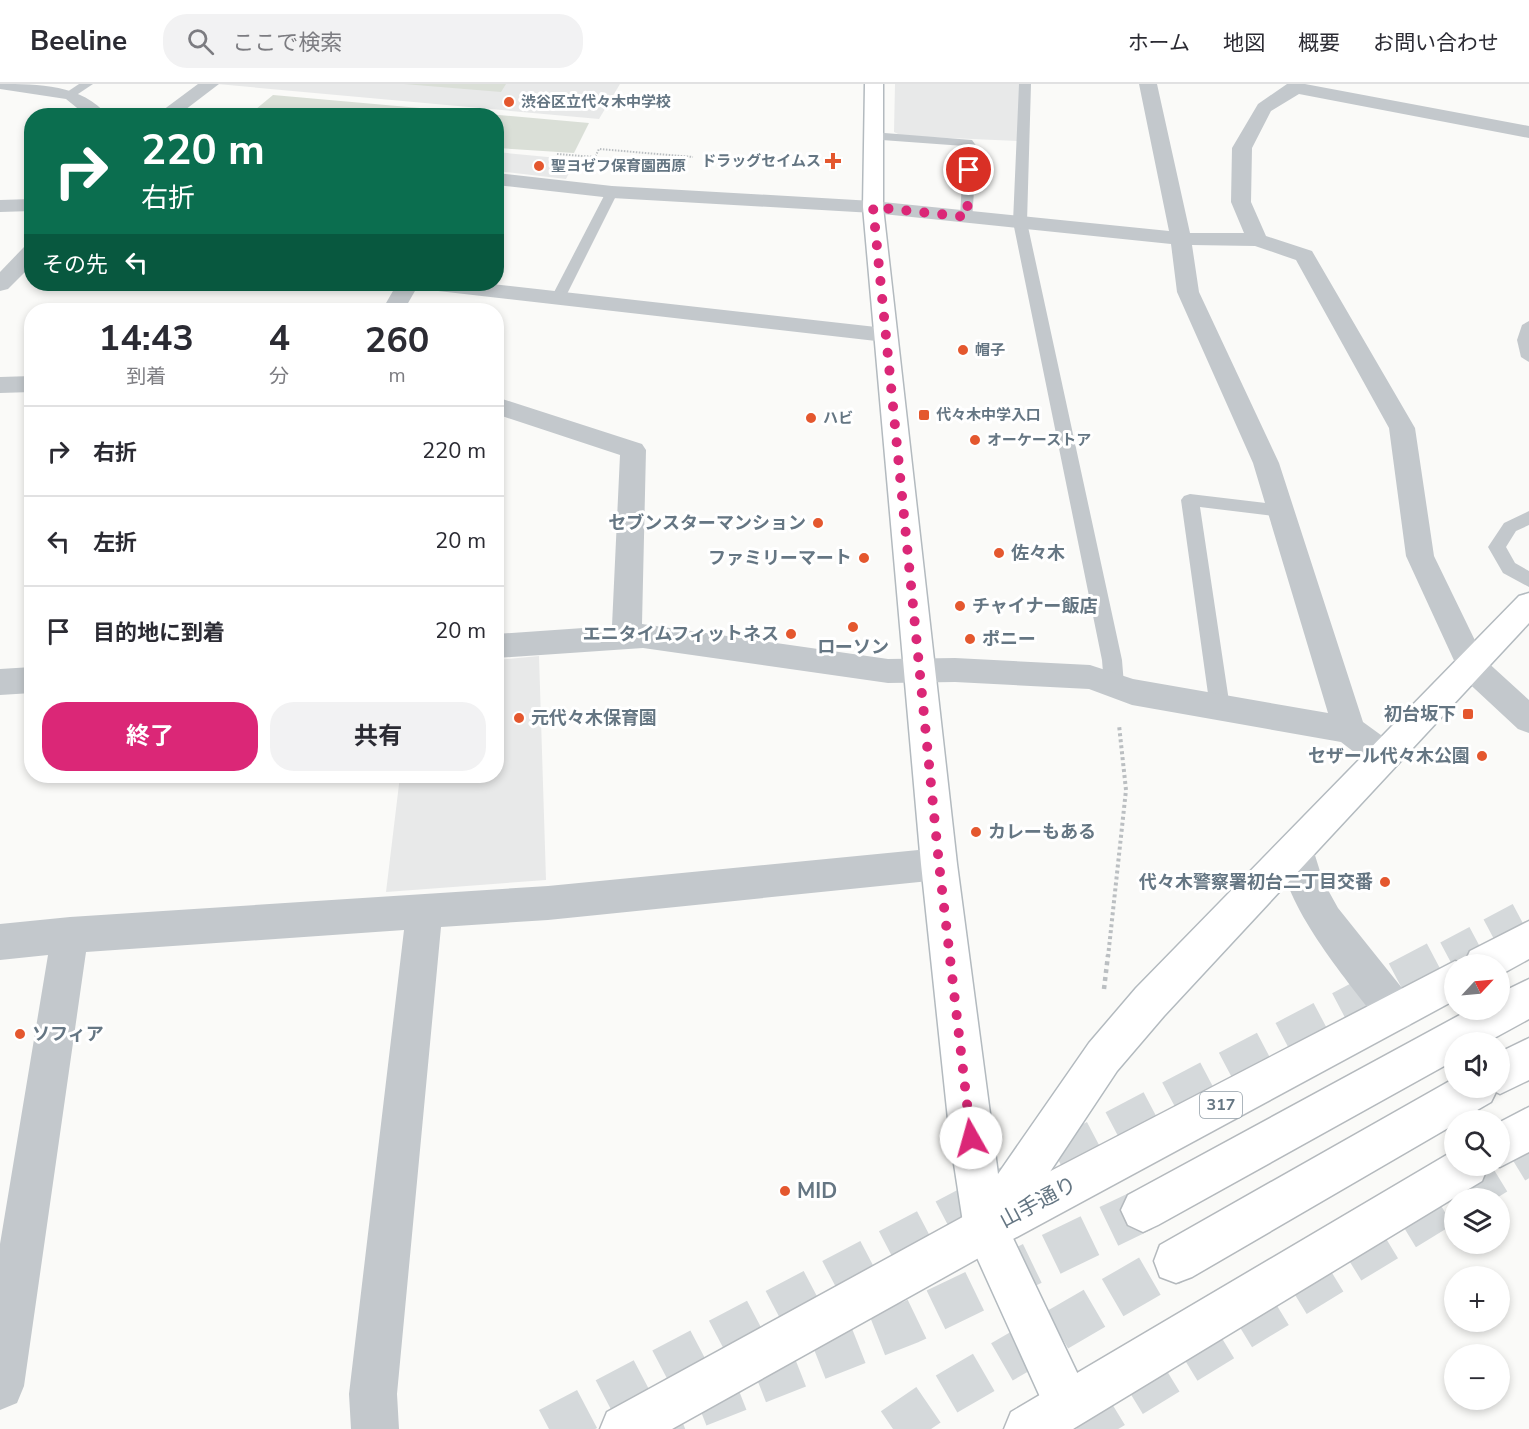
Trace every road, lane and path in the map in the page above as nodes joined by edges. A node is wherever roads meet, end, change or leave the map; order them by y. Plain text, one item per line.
1 (0, 84) edge
2 (87, 84) edge
3 (210, 84) edge
4 (874, 84) edge
5 (1025, 84) edge
6 (1148, 84) edge
7 (1296, 86) edge
8 (71, 94) junction
9 (89, 108) edge
10 (176, 108) edge
11 (1529, 132) edge
12 (872, 136) junction
13 (551, 153) dead end
14 (693, 157) dead end
15 (504, 180) edge
16 (612, 192) junction
17 (24, 205) edge
18 (0, 206) edge
19 (873, 207) junction
20 (967, 217) junction
21 (1020, 222) junction
22 (1181, 239) junction
23 (1257, 240) junction
24 (24, 260) edge
25 (0, 284) edge
26 (498, 291) edge
27 (558, 298) junction
28 (1529, 326) edge
29 (885, 335) junction
30 (1529, 357) edge
31 (24, 384) edge
32 (0, 385) edge
33 (504, 408) edge
34 (1282, 511) junction
35 (1529, 517) edge
36 (1529, 580) edge
37 (1529, 604) edge
38 (627, 637) junction
39 (504, 645) edge
40 (1472, 666) junction
41 (920, 672) junction
42 (24, 680) edge
43 (0, 682) edge
44 (1114, 685) junction
45 (1220, 708) junction
46 (1529, 720) edge
47 (1350, 730) junction
48 (1384, 756) junction
49 (1297, 847) junction
50 (939, 864) junction
51 (424, 911) junction
52 (70, 934) junction
53 (1529, 939) edge
54 (0, 942) edge
55 (1501, 954) edge
56 (1444, 986) tunnel mouth
57 (1529, 998) edge
58 (1396, 1012) junction
59 (1103, 1057) junction
60 (1529, 1058) edge
61 (1510, 1068) edge
62 (1460, 1098) edge
63 (1529, 1128) edge
64 (1510, 1140) edge
65 (1450, 1176) edge
66 (1143, 1210) tunnel mouth
67 (986, 1229) junction
68 (1176, 1261) tunnel mouth
69 (0, 1386) edge
70 (1068, 1404) junction
71 (375, 1429) edge
72 (624, 1429) edge
73 (1028, 1429) edge

1 - 8 street
2 - 8 lane
3 - 10 street
4 - 12 main road
5 - 21 lane
6 - 22 street
7 - 11 street
7 - 23 street
8 - 9 street
12 - 19 main road
12 - 20 lane
13 - 14 path
15 - 16 street
16 - 19 street
16 - 27 lane
17 - 18 street
19 - 20 street
19 - 29 main road
20 - 21 street
21 - 22 street
21 - 44 lane
22 - 23 street
22 - 34 street
23 - 40 street
24 - 25 street
26 - 27 street
27 - 29 street
28 - 30 lane
29 - 41 main road
31 - 32 street
33 - 38 street
34 - 45 lane
34 - 47 street
35 - 36 lane
37 - 40 main road
38 - 39 street
38 - 41 street
40 - 46 street
40 - 48 main road
41 - 44 street
41 - 50 main road
42 - 43 street
44 - 45 street
44 - 59 path
45 - 47 street
47 - 48 street
48 - 49 main road
49 - 58 street
49 - 59 main road
50 - 51 street
50 - 67 main road
51 - 52 street
51 - 71 street
52 - 54 street
52 - 69 street
53 - 55 main road
56 - 58 main road, 山手通り / 317
57 - 66 main road
58 - 67 main road, 山手通り / 317
59 - 67 main road
60 - 61 main road
62 - 68 main road
63 - 64 main road
65 - 70 main road
67 - 70 main road
67 - 72 main road, 山手通り / 317
70 - 73 main road

